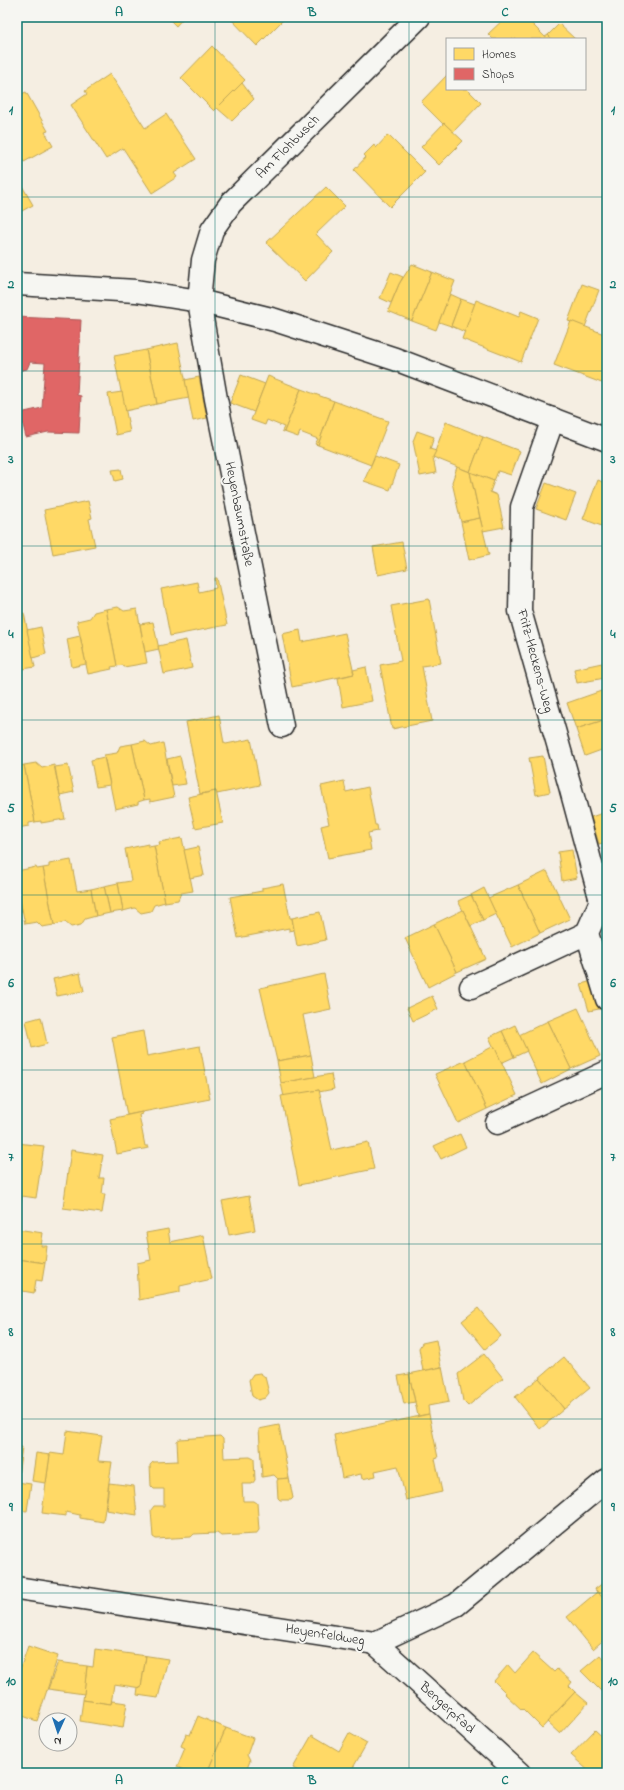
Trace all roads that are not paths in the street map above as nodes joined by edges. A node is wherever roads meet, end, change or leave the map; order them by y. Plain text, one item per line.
1 (419, 17) edge
2 (17, 284) edge
3 (199, 301) junction
4 (553, 419) junction
5 (607, 440) edge
6 (282, 726) dead end
7 (604, 901) edge
8 (587, 933) junction
9 (471, 987) dead end
10 (607, 999) edge
11 (607, 1072) edge
12 (497, 1123) dead end
13 (607, 1480) edge
14 (17, 1588) edge
15 (375, 1643) junction
16 (519, 1773) edge

1 - 3 street, Am Flohbusch
2 - 3 street
3 - 4 street
3 - 6 street, Heyenbaumstraße
4 - 5 street
4 - 7 street, Fritz-Heckens-Weg
7 - 8 street, Fritz-Heckens-Weg
8 - 9 street
8 - 10 street
11 - 12 street
13 - 15 street, Heyenfeldweg
14 - 15 street, Heyenfeldweg
15 - 16 street, Bengerpfad

